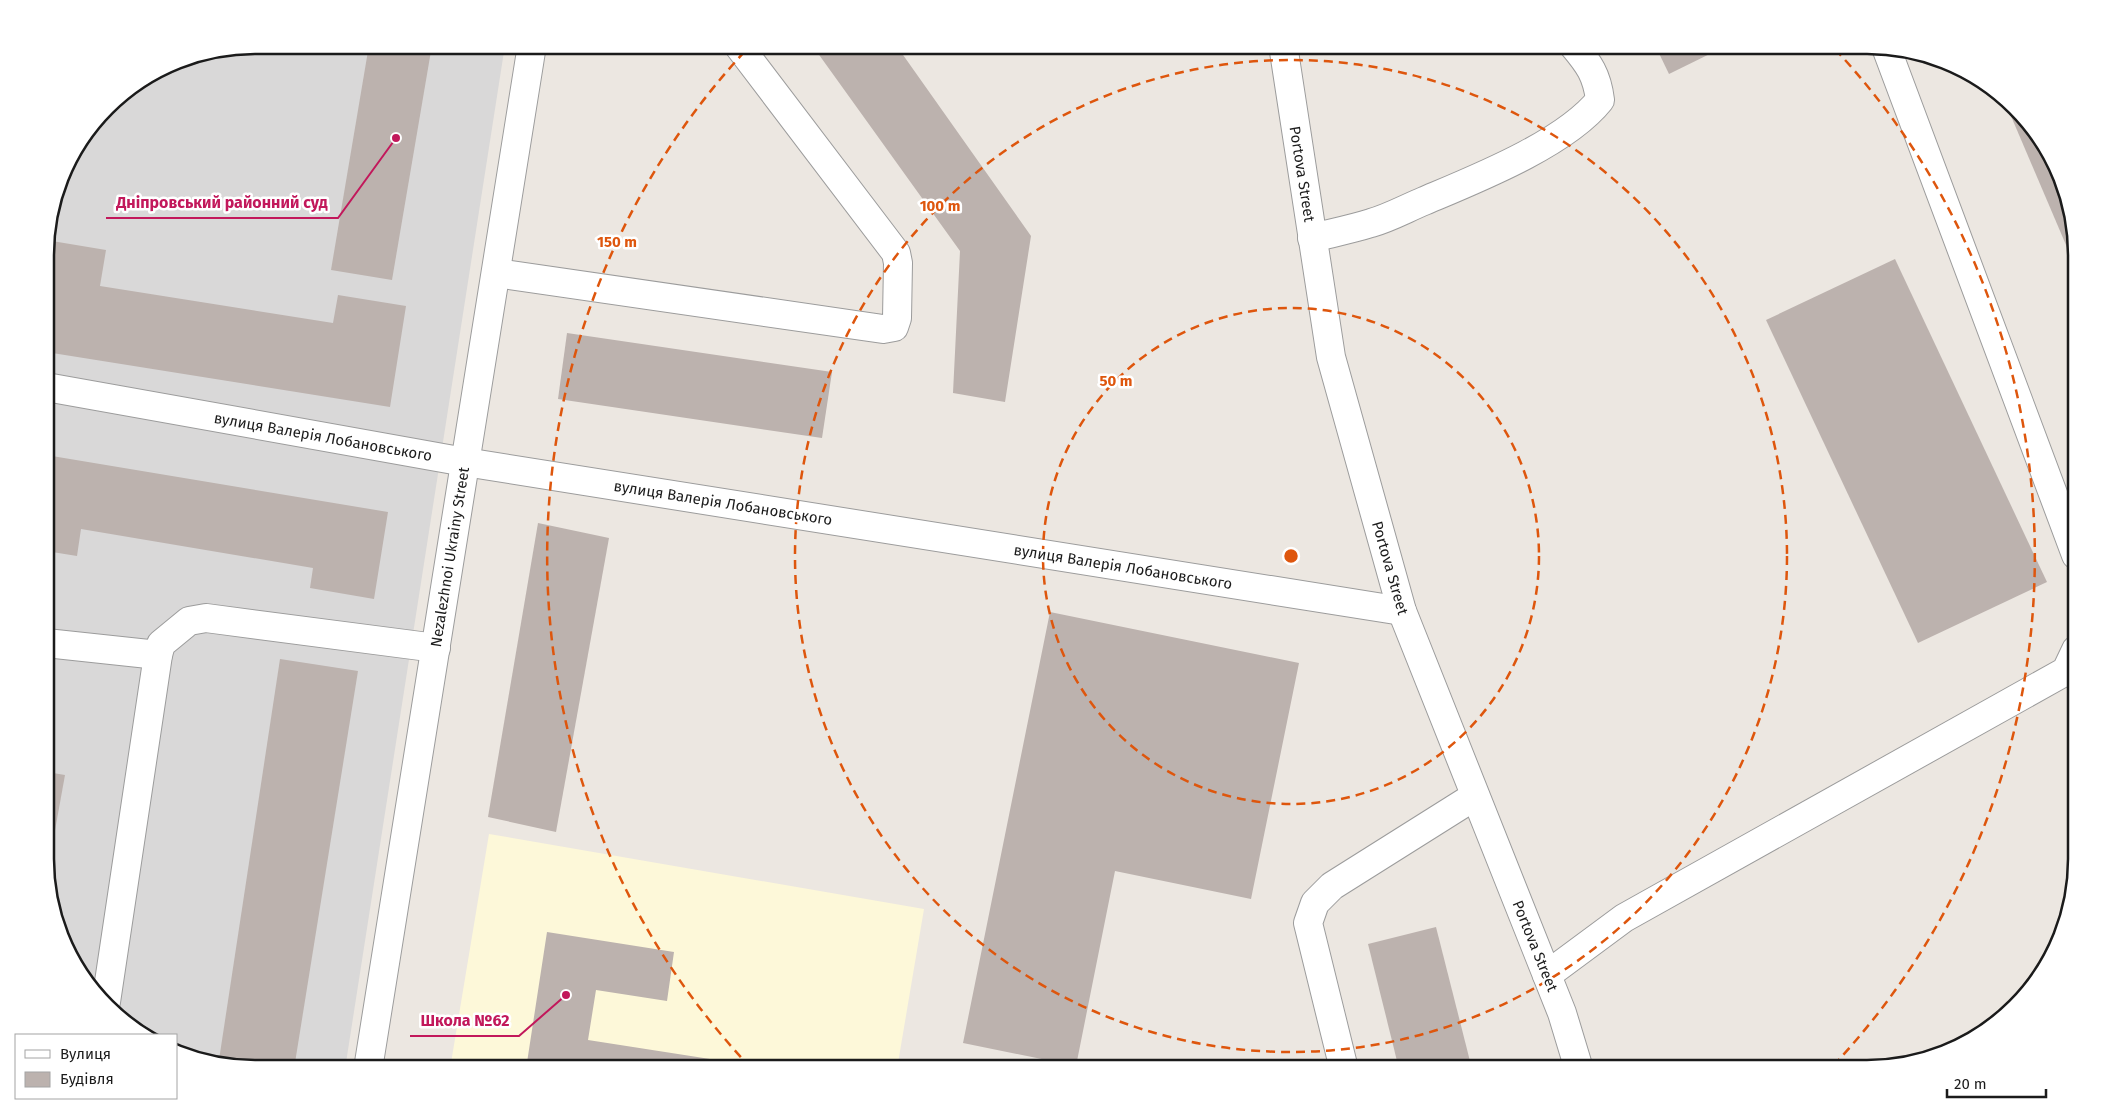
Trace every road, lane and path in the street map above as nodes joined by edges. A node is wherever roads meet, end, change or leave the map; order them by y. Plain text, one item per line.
1 (531, 54) edge
2 (745, 54) edge
3 (1284, 54) edge
4 (1580, 54) edge
5 (1889, 55) edge
6 (1312, 238) junction
7 (496, 273) junction
8 (54, 388) edge
9 (465, 462) junction
10 (2068, 533) edge
11 (1402, 611) junction
12 (54, 644) edge
13 (436, 648) junction
14 (158, 655) junction
15 (2068, 667) edge
16 (1475, 796) junction
17 (1547, 975) junction
18 (107, 995) edge
19 (369, 1060) edge
20 (1342, 1060) edge
21 (1576, 1060) edge

1 - 7 street, Nezalezhnoi Ukrainy Street
2 - 7 street
3 - 6 street, Portova Street
4 - 6 street
5 - 10 street
6 - 11 street, Portova Street
7 - 9 street, Nezalezhnoi Ukrainy Street
8 - 9 street, вулиця Валерія Лобановського
9 - 11 street, вулиця Валерія Лобановського
9 - 13 street, Nezalezhnoi Ukrainy Street
11 - 16 street, Portova Street
12 - 14 street
13 - 14 street
13 - 19 street, Nezalezhnoi Ukrainy Street
14 - 18 street
15 - 17 street
16 - 17 street, Portova Street
16 - 20 street
17 - 21 street, Portova Street

